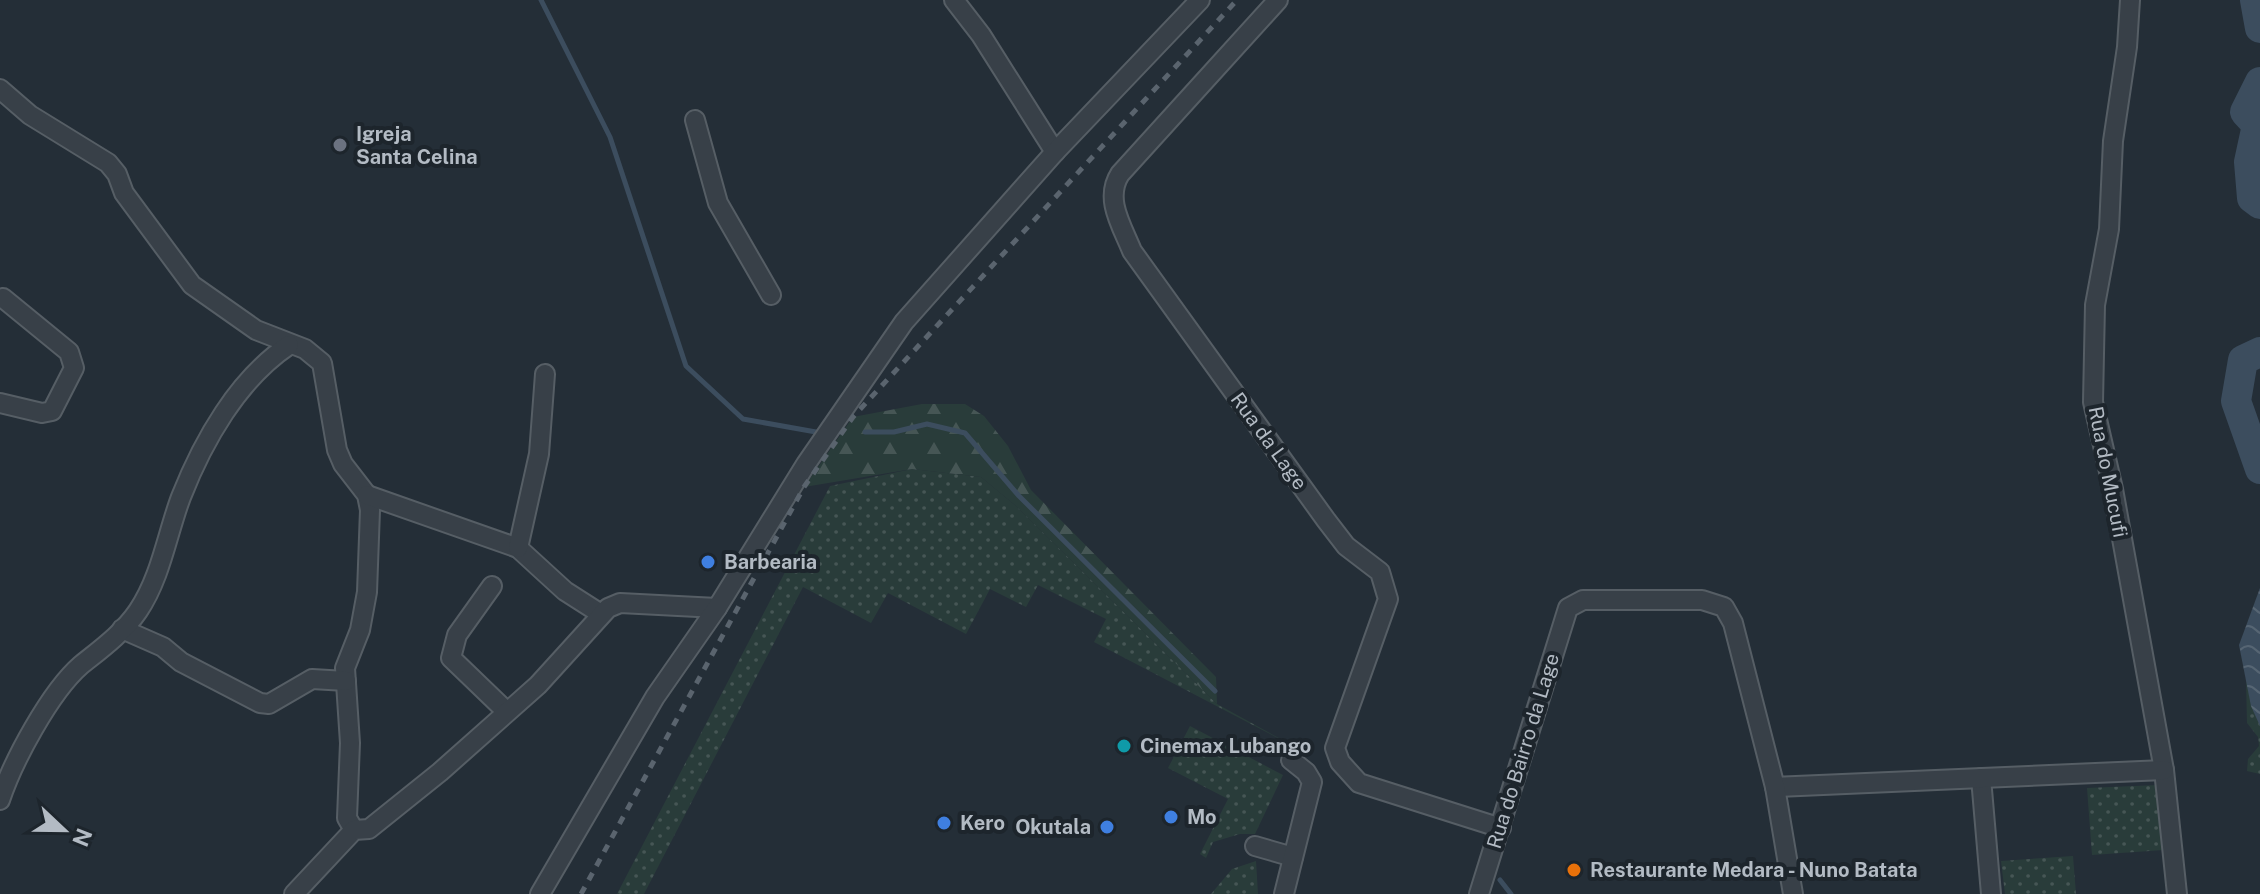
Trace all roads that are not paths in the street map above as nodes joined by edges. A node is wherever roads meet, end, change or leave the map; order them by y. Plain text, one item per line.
1 (954, 0) edge
2 (1200, 0) edge
3 (1278, 0) edge
4 (2130, 0) edge
5 (0, 89) edge
6 (695, 120) dead end
7 (1055, 152) junction
8 (771, 295) dead end
9 (3, 298) dead end
10 (289, 345) junction
11 (545, 374) dead end
12 (0, 403) edge
13 (367, 495) junction
14 (518, 548) junction
15 (492, 586) dead end
16 (717, 608) junction
17 (601, 614) junction
18 (122, 629) junction
19 (346, 681) junction
20 (506, 711) junction
21 (1291, 760) dead end
22 (2164, 770) junction
23 (1981, 778) junction
24 (1775, 787) junction
25 (0, 800) edge
26 (1501, 828) junction
27 (354, 830) junction
28 (1255, 846) dead end
29 (1293, 857) junction
30 (294, 894) edge
31 (540, 894) edge
32 (1284, 894) edge
33 (1479, 894) edge
34 (1793, 894) edge
35 (1991, 894) edge
36 (2177, 894) edge

1 - 7 street
2 - 7 street
3 - 26 street, Rua da Lage
4 - 22 street, Rua do Mucufi
5 - 10 street
6 - 8 street
7 - 16 street
9 - 12 street
10 - 13 street
10 - 18 street
11 - 14 street
13 - 14 street
13 - 19 street
14 - 17 street
15 - 20 street
16 - 17 street
16 - 31 street
17 - 20 street
18 - 19 street
18 - 25 street
19 - 27 street
20 - 27 street
21 - 29 street
22 - 23 street
22 - 36 street, Rua do Mucufi
23 - 24 street
23 - 35 street
24 - 26 street, Rua do Bairro da Lage
24 - 34 street
26 - 33 street, Rua do Bairro da Lage
27 - 30 street
28 - 29 street
29 - 32 street

